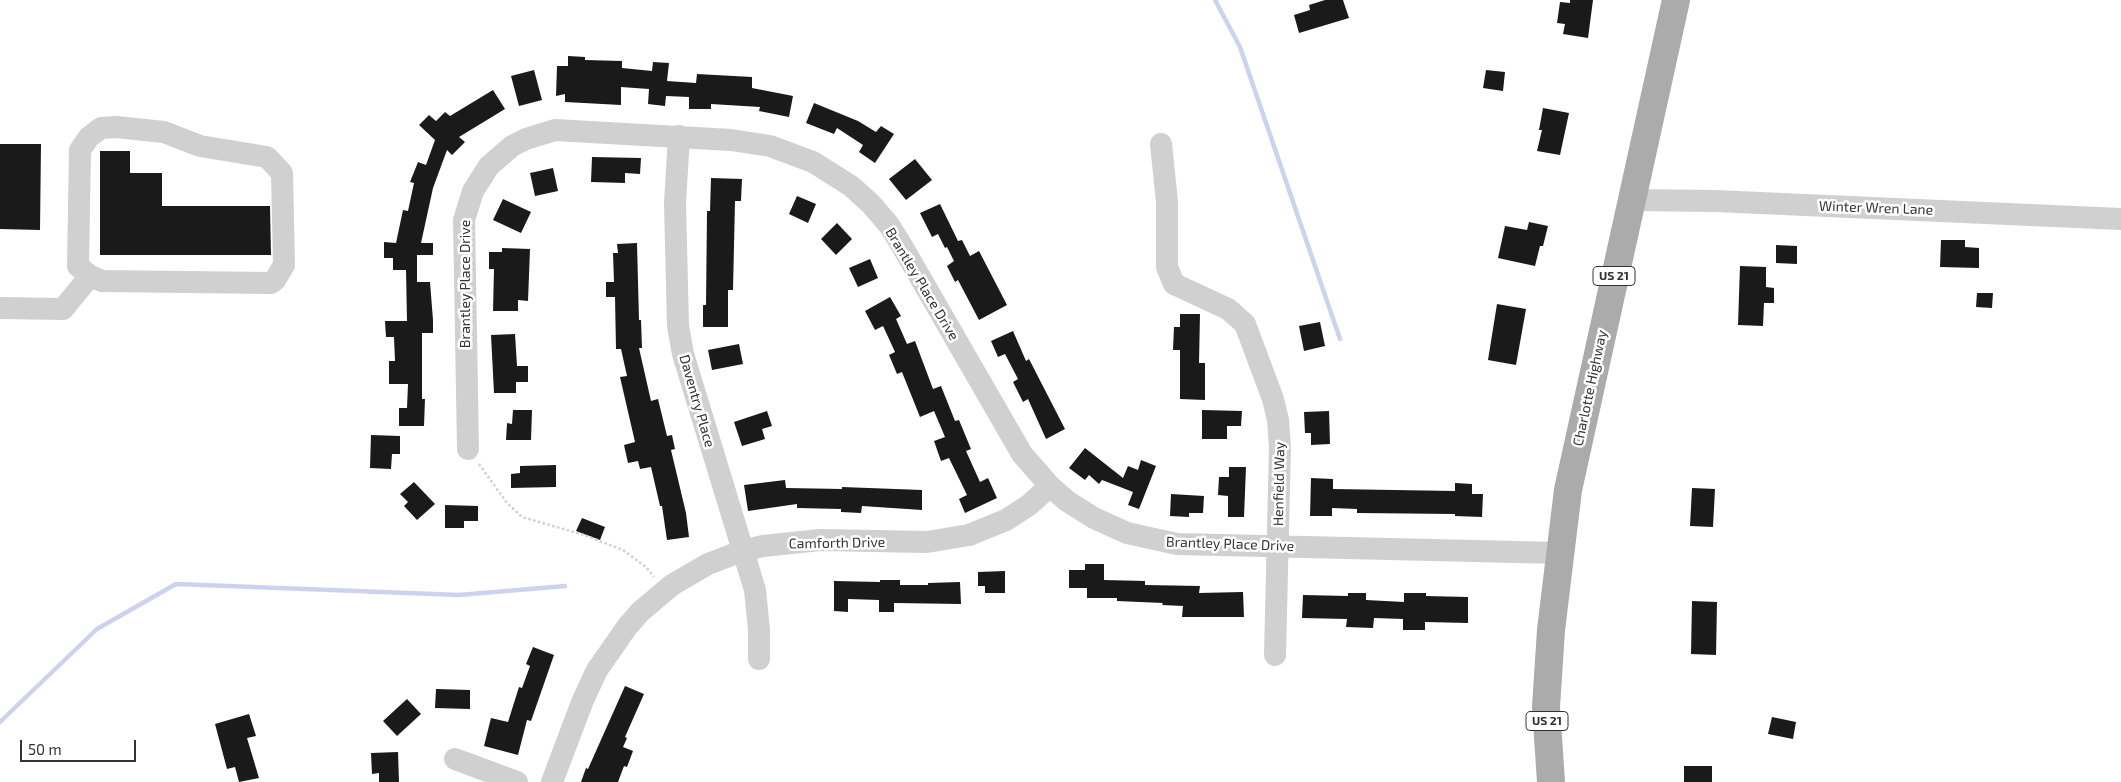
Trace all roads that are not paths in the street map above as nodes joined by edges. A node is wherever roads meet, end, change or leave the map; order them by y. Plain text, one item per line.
1 (1676, 0) edge
2 (679, 136) junction
3 (1161, 144) dead end
4 (1631, 200) junction
5 (2121, 219) edge
6 (90, 276) junction
7 (0, 308) edge
8 (468, 449) road end
9 (1050, 486) junction
10 (1278, 547) junction
11 (742, 551) junction
12 (1559, 553) junction
13 (1275, 655) dead end
14 (758, 658) dead end
15 (455, 759) dead end
16 (517, 782) edge
17 (552, 782) edge
18 (1551, 782) edge

1 - 4 main road, Charlotte Highway / US 21
2 - 8 street, Brantley Place Drive
2 - 9 street, Brantley Place Drive
2 - 11 street, Daventry Place
3 - 10 street, Henfield Way
4 - 5 street, Winter Wren Lane
4 - 12 main road, Charlotte Highway / US 21
6 - 6 street
6 - 7 street
9 - 10 street, Brantley Place Drive
9 - 11 street, Camforth Drive
10 - 12 street, Brantley Place Drive
10 - 13 street, Henfield Way
11 - 14 street, Daventry Place
11 - 17 street, Camforth Drive
12 - 18 main road, Charlotte Highway / US 21
15 - 16 street

